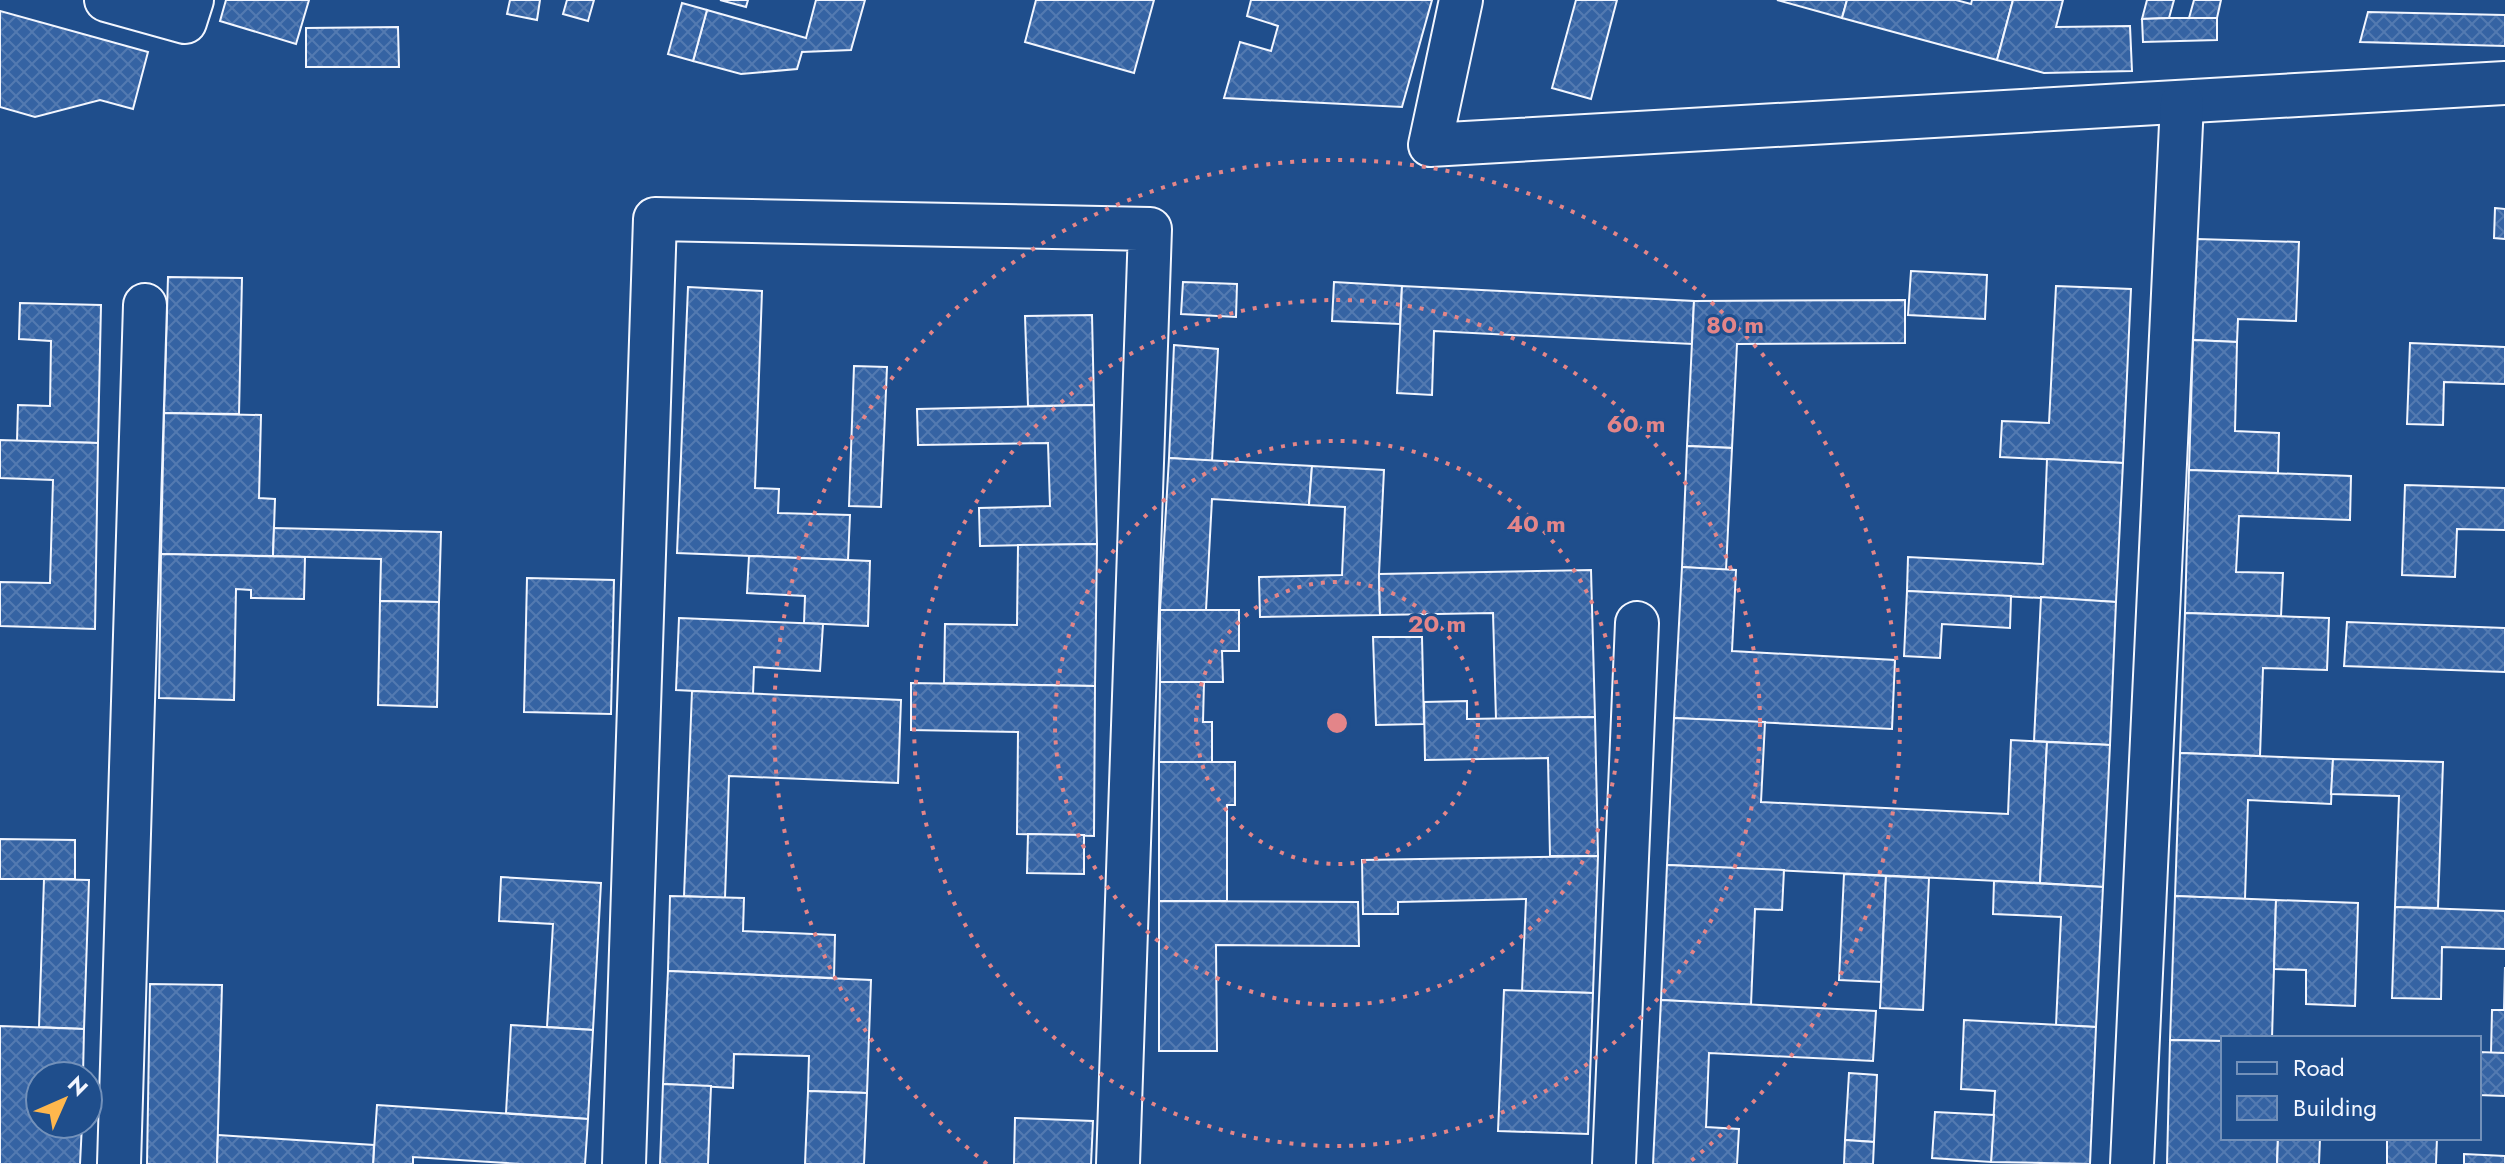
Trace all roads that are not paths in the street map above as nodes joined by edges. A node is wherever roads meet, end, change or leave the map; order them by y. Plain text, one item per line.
1 (106, 0) edge
2 (192, 0) edge
3 (1461, 0) edge
4 (2505, 83) edge
5 (2182, 103) junction
6 (145, 305) dead end
7 (1637, 623) dead end
8 (119, 1164) edge
9 (624, 1164) edge
10 (1118, 1164) edge
11 (1614, 1164) edge
12 (2132, 1164) edge

1 - 2 street
3 - 5 street
4 - 5 street
5 - 12 street
6 - 8 street
7 - 11 street
9 - 10 street

